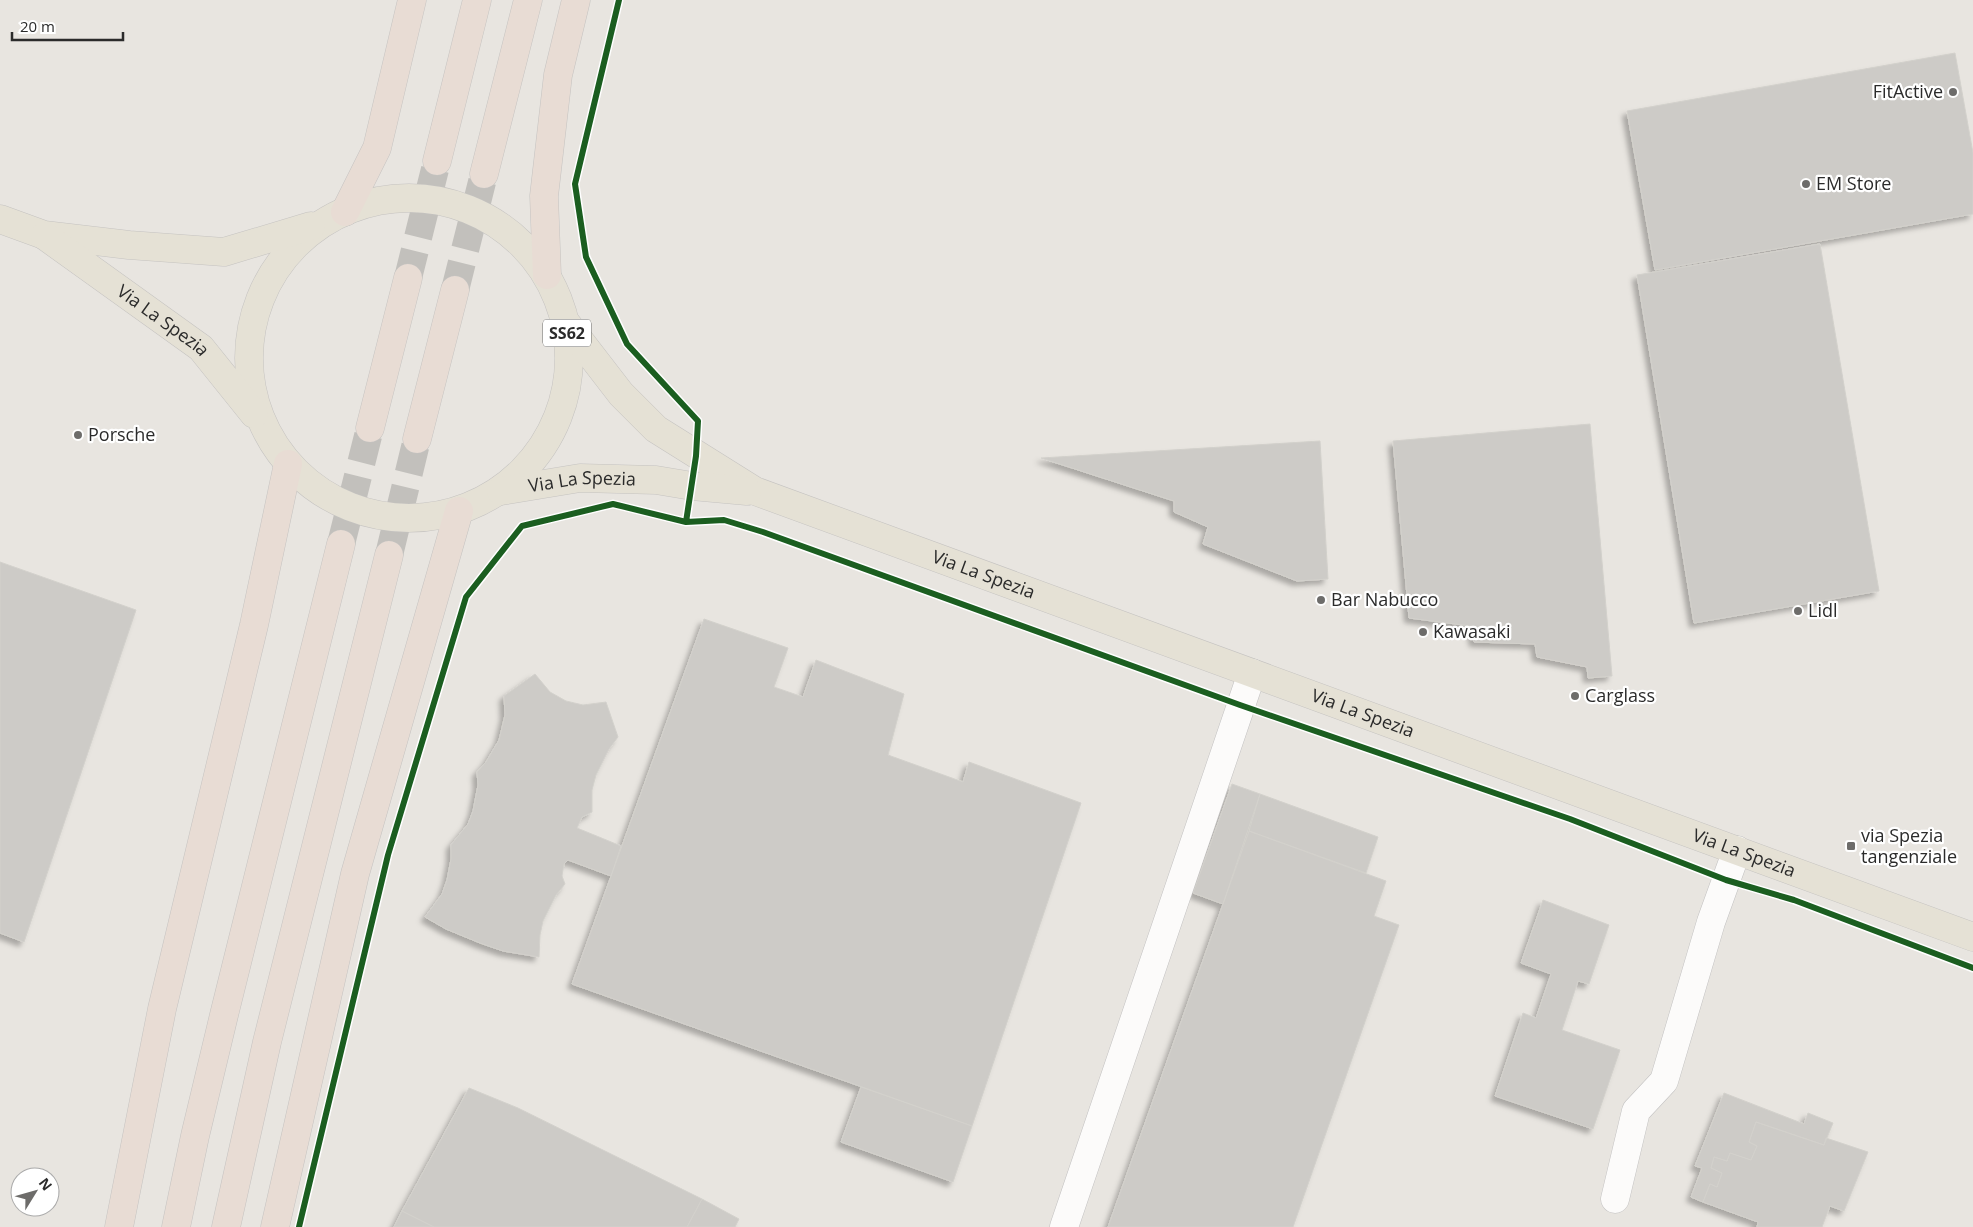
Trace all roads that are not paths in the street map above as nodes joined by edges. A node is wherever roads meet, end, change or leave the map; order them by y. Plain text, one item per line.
1 (412, 0) edge
2 (477, 0) edge
3 (528, 0) edge
4 (576, 0) edge
5 (437, 161) tunnel mouth
6 (484, 174) tunnel mouth
7 (344, 212) junction
8 (0, 219) edge
9 (318, 224) junction
10 (44, 235) junction
11 (548, 275) junction
12 (408, 278) tunnel mouth
13 (455, 290) tunnel mouth
14 (567, 324) junction
15 (263, 425) junction
16 (370, 428) tunnel mouth
17 (417, 439) tunnel mouth
18 (288, 464) junction
19 (501, 491) junction
20 (754, 491) junction
21 (459, 511) junction
22 (341, 544) tunnel mouth
23 (389, 555) tunnel mouth
24 (1252, 673) junction
25 (1737, 850) junction
26 (1973, 937) edge
27 (1615, 1199) dead end
28 (119, 1227) edge
29 (176, 1227) edge
30 (226, 1227) edge
31 (275, 1227) edge
32 (1064, 1227) edge

1 - 7 highway
2 - 5 highway
3 - 6 highway
4 - 11 highway
7 - 9 main road, Via La Spezia / SS62
7 - 11 main road, Via La Spezia / SS62
8 - 10 main road, Via La Spezia
9 - 10 main road, Via La Spezia
9 - 15 main road, Via La Spezia / SS62
10 - 15 main road, Via La Spezia
11 - 14 main road, Via La Spezia / SS62
12 - 16 highway
13 - 17 highway
14 - 19 main road, Via La Spezia / SS62
14 - 20 main road, Via La Spezia / SS62
15 - 18 main road, Via La Spezia / SS62
18 - 21 main road, Via La Spezia / SS62
18 - 28 highway
19 - 20 main road, Via La Spezia / SS62
19 - 21 main road, Via La Spezia / SS62
20 - 24 main road, Via La Spezia / SS62
21 - 31 highway
22 - 29 highway
23 - 30 highway
24 - 25 main road, Via La Spezia / SS62
24 - 32 lane
25 - 26 main road, Via La Spezia / SS62
25 - 27 lane

